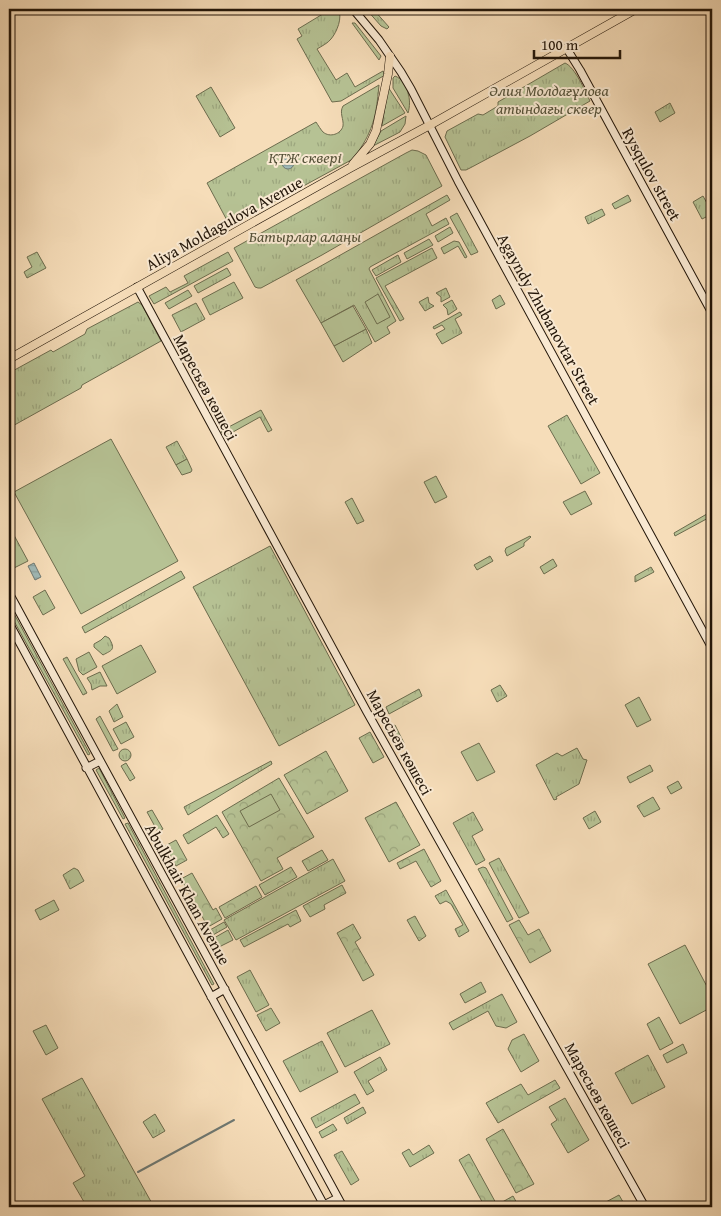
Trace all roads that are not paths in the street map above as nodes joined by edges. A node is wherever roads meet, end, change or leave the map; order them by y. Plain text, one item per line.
1 (353, 9) edge
2 (636, 9) edge
3 (567, 49) junction
4 (390, 56) junction
5 (430, 126) junction
6 (350, 168) junction
7 (137, 287) junction
8 (712, 313) edge
9 (9, 359) edge
10 (9, 593) edge
11 (9, 623) edge
12 (712, 648) edge
13 (100, 761) junction
14 (86, 768) junction
15 (225, 989) junction
16 (211, 997) junction
17 (338, 1198) junction
18 (325, 1206) edge
19 (343, 1207) edge
20 (645, 1207) edge

1 - 4 street, Agayndy Zhubanovtar Street
2 - 3 main road, Aliya Moldagulova Avenue
3 - 5 main road, Aliya Moldagulova Avenue
3 - 8 street, Rysqulov street
4 - 5 street, Agayndy Zhubanovtar Street
4 - 6 main road
5 - 6 main road, Aliya Moldagulova Avenue
5 - 12 street, Agayndy Zhubanovtar Street
6 - 7 main road, Aliya Moldagulova Avenue
7 - 9 main road, Aliya Moldagulova Avenue
7 - 20 street, Маресьев көшесі
10 - 13 street, Abulkhair Khan Avenue
11 - 14 street, Abulkhair Khan Avenue
13 - 14 street
13 - 15 street, Abulkhair Khan Avenue
14 - 16 street, Abulkhair Khan Avenue
15 - 16 street
15 - 17 street, Abulkhair Khan Avenue
16 - 18 street, Abulkhair Khan Avenue
17 - 18 street
17 - 19 street, Abulkhair Khan Avenue

